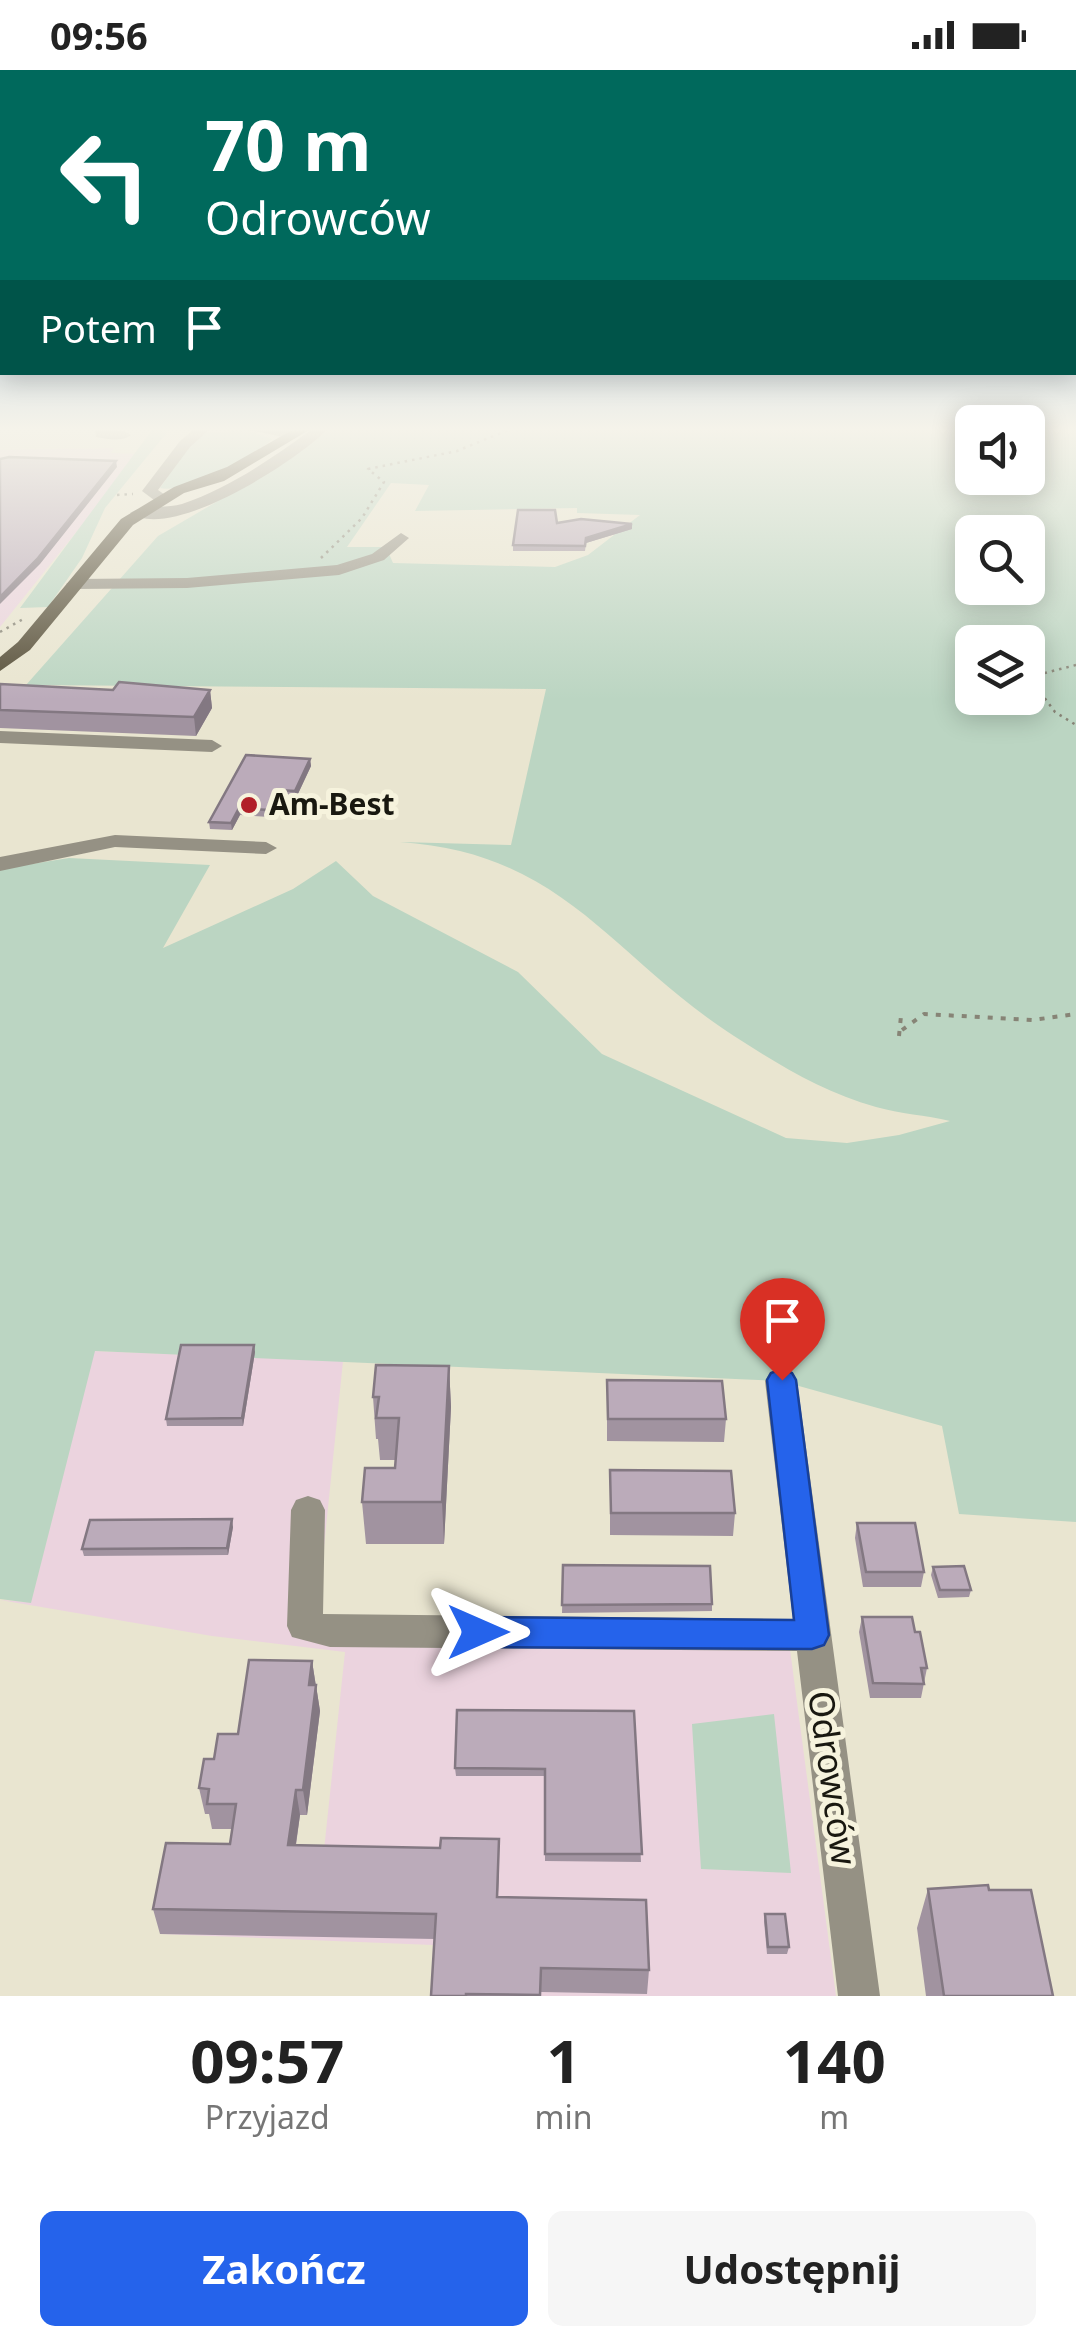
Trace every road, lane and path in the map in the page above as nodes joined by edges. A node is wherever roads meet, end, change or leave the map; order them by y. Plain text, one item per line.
1 (130, 520) edge
2 (359, 520) edge
3 (401, 538) dead end
4 (302, 573) junction
5 (74, 584) junction
6 (28, 615) dead end
7 (0, 632) edge
8 (24, 646) junction
9 (1076, 665) edge
10 (0, 666) edge
11 (0, 681) edge
12 (1076, 726) edge
13 (0, 737) edge
14 (212, 746) dead end
15 (266, 848) dead end
16 (0, 864) edge
17 (1076, 1014) edge
18 (901, 1016) dead end
19 (782, 1380) dead end
20 (308, 1510) dead end
21 (812, 1635) junction
22 (859, 1996) edge

1 - 5 main road
2 - 4 path
3 - 4 street
4 - 5 street
5 - 8 main road
6 - 7 path
8 - 10 main road
8 - 11 main road
9 - 12 path
13 - 14 street
15 - 16 street
17 - 18 path
19 - 21 street, Odrowców
20 - 21 street
21 - 22 street, Odrowców

